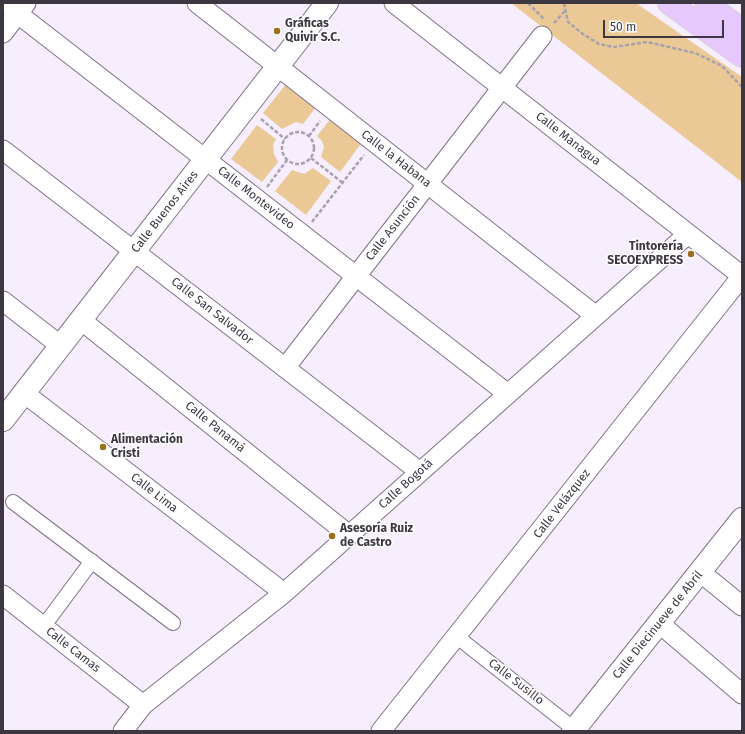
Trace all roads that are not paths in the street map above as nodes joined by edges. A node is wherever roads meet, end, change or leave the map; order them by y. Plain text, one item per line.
1 (197, 3) edge
2 (327, 3) edge
3 (394, 3) edge
4 (669, 3) edge
5 (706, 3) edge
6 (16, 7) edge
7 (544, 29) road end
8 (742, 30) edge
9 (3, 33) edge
10 (742, 56) edge
11 (278, 66) junction
12 (502, 87) junction
13 (3, 150) edge
14 (206, 159) junction
15 (427, 184) junction
16 (688, 234) junction
17 (134, 251) junction
18 (356, 276) junction
19 (742, 276) edge
20 (3, 301) edge
21 (596, 316) junction
22 (81, 320) junction
23 (61, 346) junction
24 (285, 368) junction
25 (24, 393) junction
26 (508, 394) junction
27 (3, 420) edge
28 (420, 472) junction
29 (13, 502) dead end
30 (742, 519) edge
31 (349, 535) junction
32 (92, 561) junction
33 (700, 572) junction
34 (284, 594) junction
35 (3, 595) edge
36 (742, 606) edge
37 (173, 623) dead end
38 (659, 624) junction
39 (43, 627) junction
40 (456, 636) junction
41 (742, 694) edge
42 (143, 705) junction
43 (574, 730) edge
44 (122, 731) edge
45 (381, 731) edge

1 - 11 street, Calle la Habana
2 - 11 street, Calle Buenos Aires
3 - 12 street, Calle Managua
4 - 10 main road
5 - 8 main road
6 - 9 street
6 - 14 street, Calle Montevideo
7 - 12 street, Calle Asunción
11 - 14 street, Calle Buenos Aires
11 - 15 street, Calle la Habana
12 - 15 street, Calle Asunción
12 - 16 street, Calle Managua
13 - 17 street, Calle San Salvador
14 - 17 street, Calle Buenos Aires
14 - 18 street, Calle Montevideo
15 - 18 street, Calle Asunción
15 - 21 street, Calle la Habana
16 - 19 street, Calle Managua
16 - 21 street, Calle Bogotá
17 - 22 street, Calle Buenos Aires
17 - 24 street, Calle San Salvador
18 - 24 street, Calle Asunción
18 - 26 street, Calle Montevideo
19 - 40 street, Calle Velázquez
20 - 23 street
21 - 26 street, Calle Bogotá
22 - 23 street, Calle Buenos Aires
22 - 31 street, Calle Panamá
23 - 25 street, Calle Buenos Aires
24 - 28 street, Calle San Salvador
25 - 27 street, Calle Buenos Aires
25 - 34 street, Calle Lima
26 - 28 street, Calle Bogotá
28 - 31 street, Calle Bogotá
29 - 32 street
30 - 33 street, Calle Diecinueve de Abril
31 - 34 street, Calle Bogotá
32 - 37 street
32 - 39 street
33 - 36 street
33 - 38 street, Calle Diecinueve de Abril
34 - 42 street, Calle Bogotá
35 - 39 street, Calle Camas
38 - 41 street
38 - 43 street, Calle Diecinueve de Abril
39 - 42 street, Calle Camas
40 - 43 street, Calle Susillo
40 - 45 street, Calle Velázquez
42 - 44 street, Calle Bogotá

